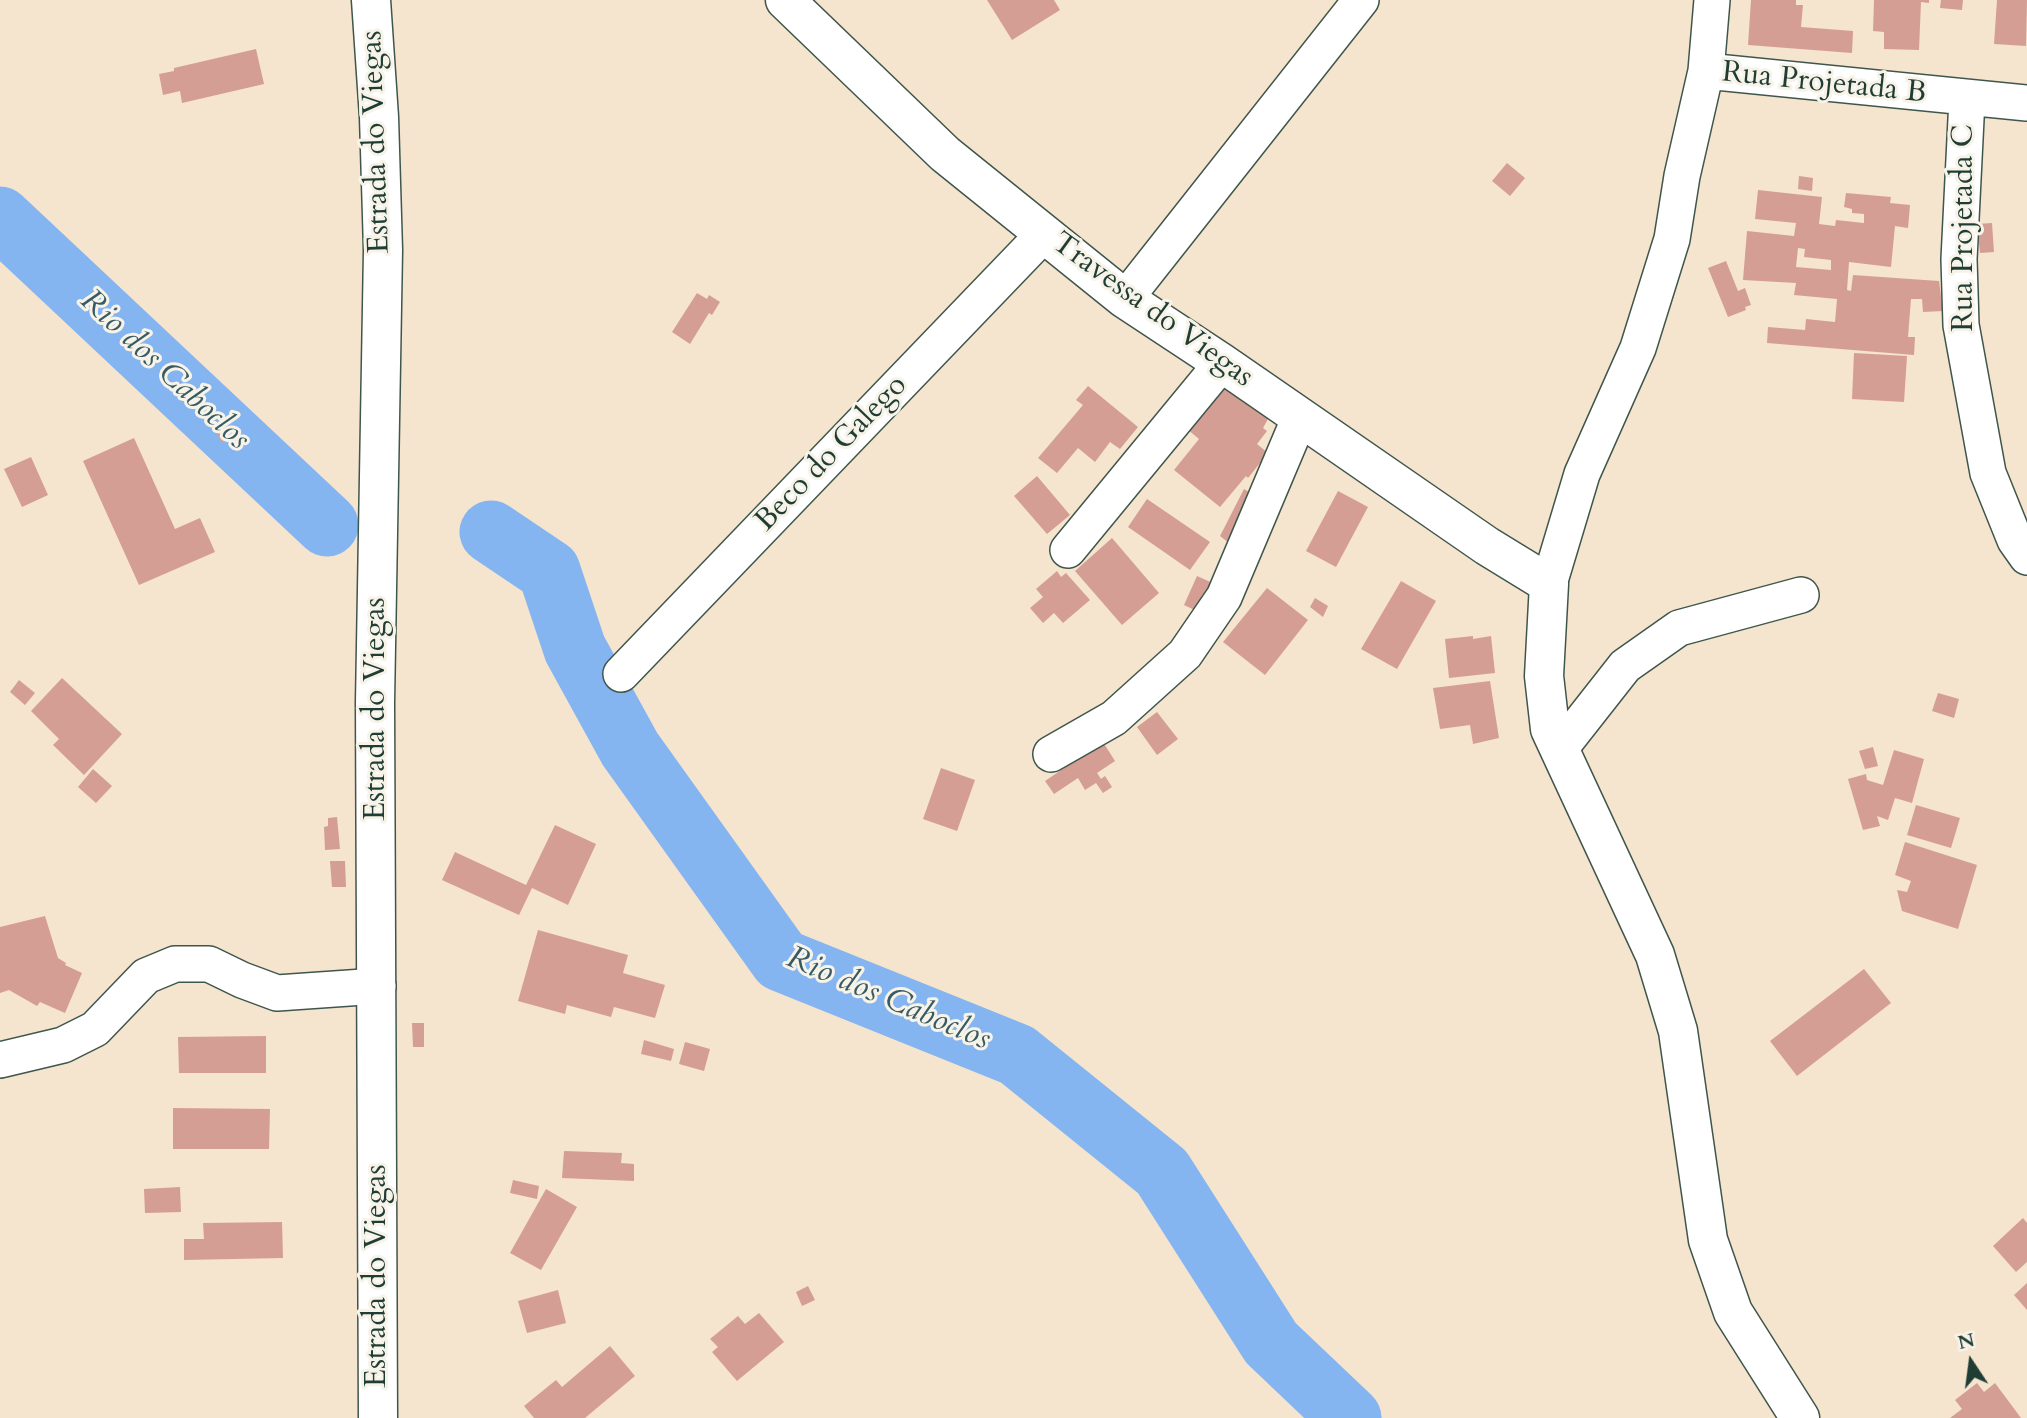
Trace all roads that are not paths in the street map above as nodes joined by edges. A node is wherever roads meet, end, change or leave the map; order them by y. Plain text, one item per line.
1 (370, 0) edge
2 (785, 0) edge
3 (1361, 0) edge
4 (1712, 0) edge
5 (1706, 71) junction
6 (1967, 99) junction
7 (2027, 103) edge
8 (1044, 234) junction
9 (1125, 299) junction
10 (1222, 363) junction
11 (1300, 416) junction
12 (1068, 550) dead end
13 (2027, 557) edge
14 (1549, 584) junction
15 (1801, 595) dead end
16 (621, 674) dead end
17 (1559, 750) junction
18 (1051, 754) dead end
19 (378, 986) junction
20 (0, 1060) edge
21 (377, 1418) edge
22 (1800, 1418) edge

1 - 19 street, Estrada do Viegas
2 - 8 street, Travessa do Viegas
3 - 9 street
4 - 5 street
5 - 6 street, Rua Projetada B
5 - 14 street
6 - 7 street, Rua Projetada B
6 - 13 street, Rua Projetada C
8 - 9 street, Travessa do Viegas
8 - 16 street, Beco do Galego
9 - 10 street, Travessa do Viegas
10 - 11 street, Travessa do Viegas
10 - 12 street
11 - 14 street, Travessa do Viegas
11 - 18 street
14 - 17 street
15 - 17 street
17 - 22 street
19 - 20 street
19 - 21 street, Estrada do Viegas

